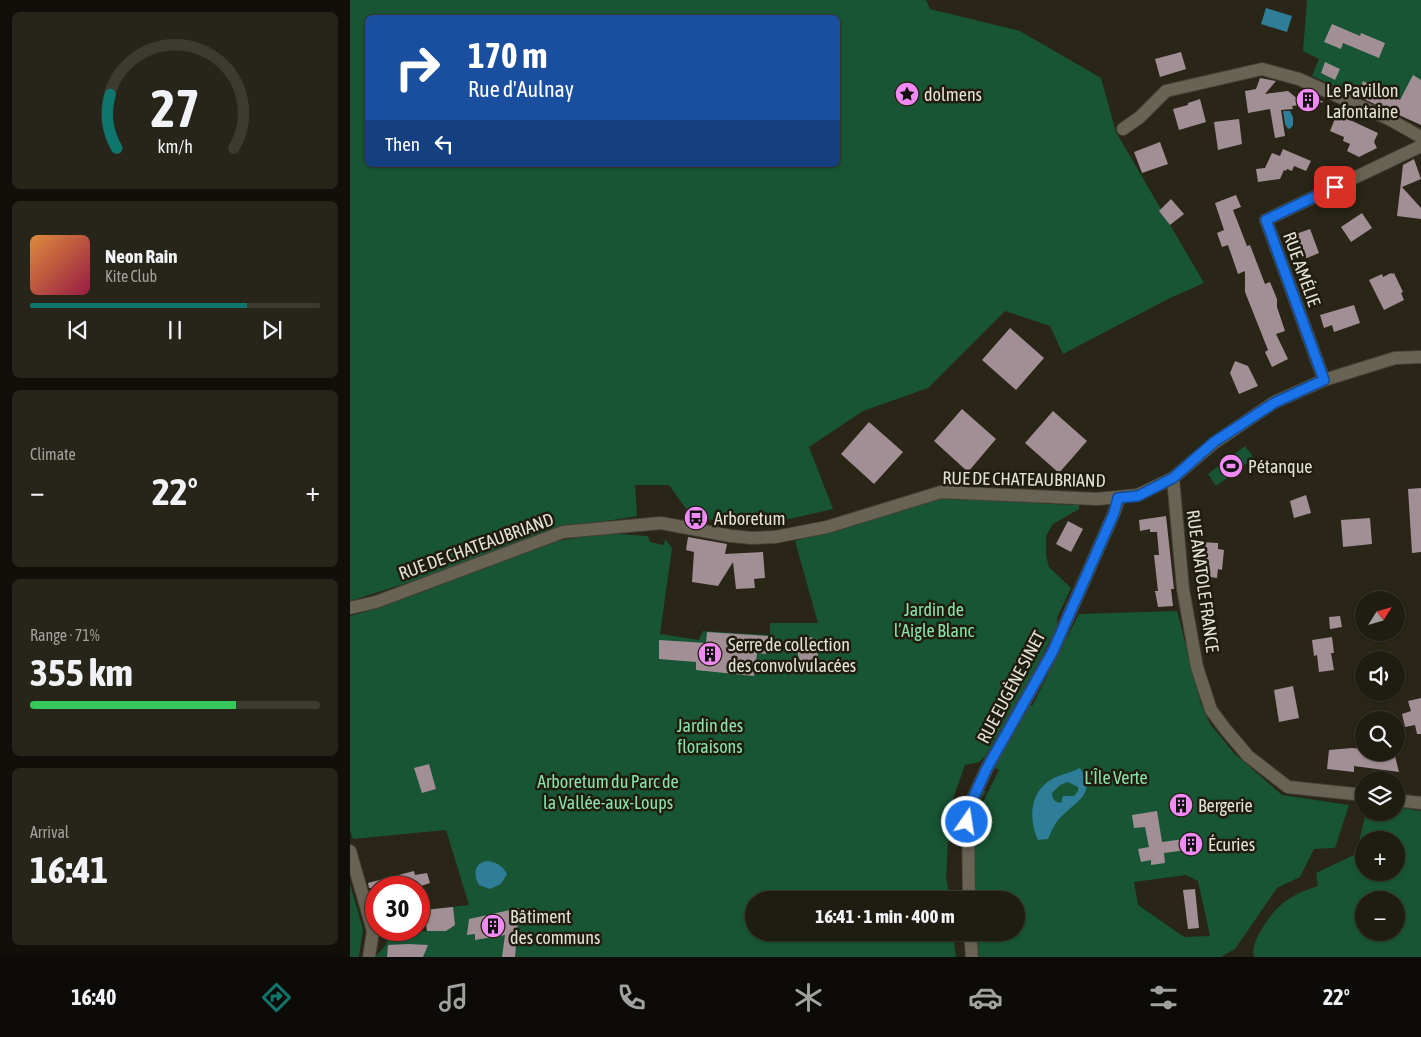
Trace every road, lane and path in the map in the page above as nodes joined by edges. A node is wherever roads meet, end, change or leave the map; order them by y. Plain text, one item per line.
1 (1124, 129) dead end
2 (1421, 137) edge
3 (1421, 146) edge
4 (1421, 357) edge
5 (1324, 380) junction
6 (1173, 478) junction
7 (1118, 498) junction
8 (350, 608) edge
9 (1355, 794) edge
10 (1405, 801) edge
11 (1421, 803) edge
12 (350, 851) edge
13 (969, 891) edge
14 (971, 941) edge
15 (369, 957) edge
16 (972, 957) edge

1 - 2 street
3 - 5 street, RUE AMÉLIE
4 - 5 street, RUE DE CHATEAUBRIAND
5 - 6 street, RUE DE CHATEAUBRIAND
6 - 7 street, RUE DE CHATEAUBRIAND
6 - 9 street, RUE ANATOLE FRANCE
7 - 8 street, RUE DE CHATEAUBRIAND
7 - 13 street, RUE EUGÈNE SINET
10 - 11 street
12 - 15 street
14 - 16 street

